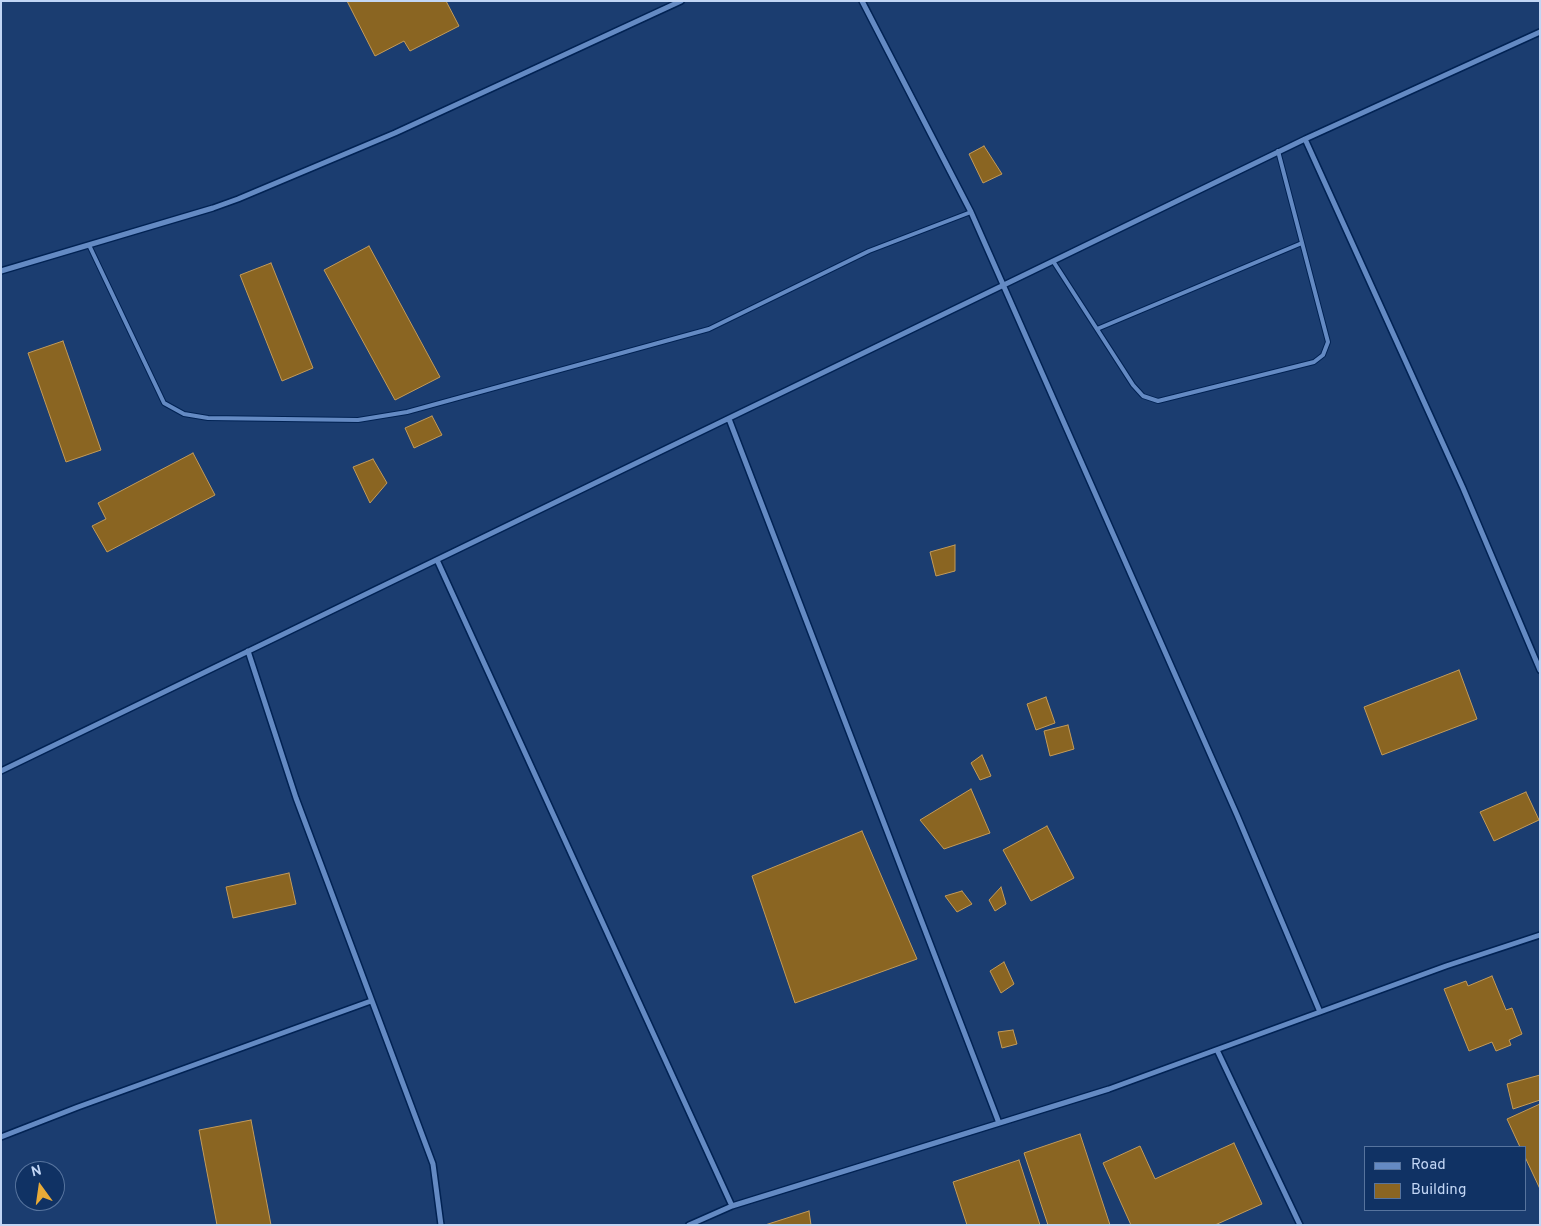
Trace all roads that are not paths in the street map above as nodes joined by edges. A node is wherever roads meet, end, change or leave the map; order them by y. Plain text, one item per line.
1 (681, 1) edge
2 (862, 1) edge
3 (1540, 32) edge
4 (1305, 139) junction
5 (1278, 151) junction
6 (971, 212) junction
7 (1302, 243) junction
8 (89, 246) junction
9 (1053, 262) junction
10 (1, 271) edge
11 (1003, 286) junction
12 (1097, 329) junction
13 (729, 419) junction
14 (437, 560) junction
15 (248, 651) junction
16 (1540, 670) edge
17 (1, 770) edge
18 (1540, 935) edge
19 (371, 1001) junction
20 (1320, 1012) junction
21 (1217, 1050) junction
22 (999, 1123) junction
23 (1, 1137) edge
24 (732, 1206) junction
25 (441, 1225) edge
26 (689, 1225) edge
27 (1300, 1225) edge

1 - 8 street
2 - 6 street
3 - 4 street
4 - 5 street
4 - 16 street
5 - 7 lane
5 - 9 street
6 - 8 lane
6 - 11 street
7 - 12 lane
7 - 12 lane
8 - 10 street
9 - 11 street
9 - 12 lane
11 - 13 street
11 - 20 street
13 - 14 street
13 - 22 street
14 - 15 street
14 - 24 street
15 - 17 street
15 - 19 street
18 - 20 street
19 - 23 street
19 - 25 street
20 - 21 street
21 - 22 street
21 - 27 street
22 - 24 street
24 - 26 street

